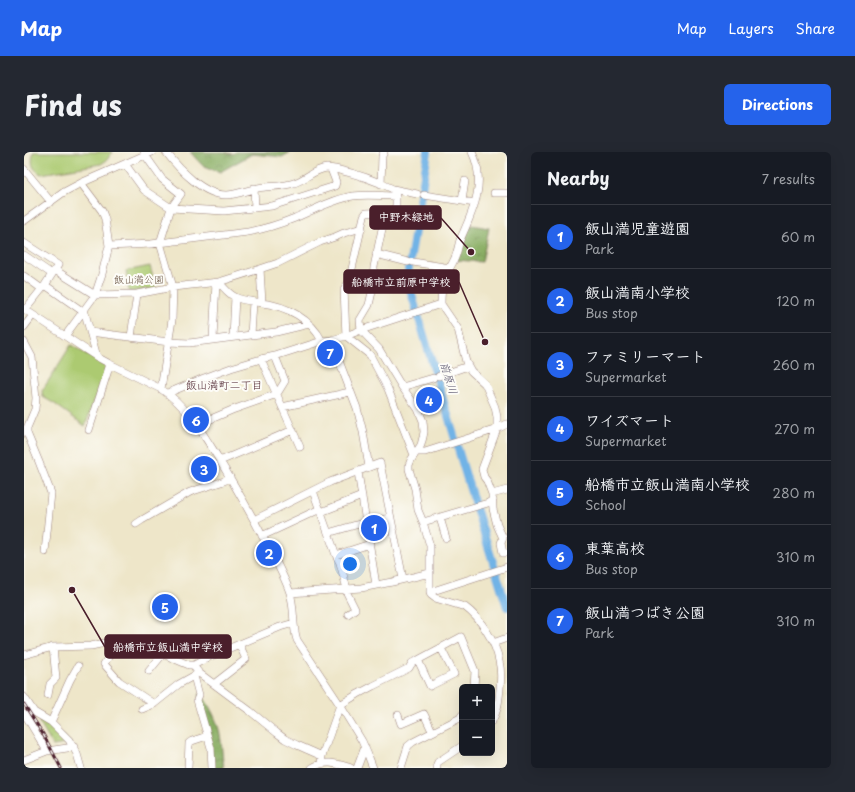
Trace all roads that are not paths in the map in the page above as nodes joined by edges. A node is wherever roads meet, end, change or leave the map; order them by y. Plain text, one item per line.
1 (166, 152) edge
2 (384, 152) edge
3 (472, 152) edge
4 (147, 153) edge
5 (125, 164) junction
6 (24, 169) edge
7 (331, 169) junction
8 (465, 181) dead end
9 (82, 183) junction
10 (381, 184) junction
11 (254, 188) junction
12 (394, 193) junction
13 (494, 193) dead end
14 (507, 193) edge
15 (462, 201) junction
16 (51, 202) junction
17 (476, 203) junction
18 (170, 208) junction
19 (256, 208) junction
20 (392, 212) junction
21 (24, 221) edge
22 (362, 228) junction
23 (160, 242) junction
24 (24, 243) edge
25 (108, 246) junction
26 (376, 254) junction
27 (24, 255) edge
28 (450, 268) junction
29 (260, 269) junction
30 (54, 272) junction
31 (24, 276) edge
32 (217, 283) junction
33 (44, 287) junction
34 (173, 287) junction
35 (137, 294) junction
36 (95, 295) junction
37 (235, 297) junction
38 (252, 302) junction
39 (262, 303) junction
40 (441, 304) junction
41 (25, 309) edge
42 (83, 311) junction
43 (34, 315) junction
44 (309, 324) junction
45 (24, 327) edge
46 (361, 330) junction
47 (90, 332) junction
48 (251, 334) junction
49 (65, 336) junction
50 (346, 336) junction
51 (131, 337) junction
52 (232, 337) junction
53 (213, 339) junction
54 (331, 340) junction
55 (322, 341) junction
56 (24, 342) edge
57 (169, 342) junction
58 (275, 356) junction
59 (97, 357) junction
60 (261, 359) junction
61 (110, 364) junction
62 (468, 366) junction
63 (402, 387) junction
64 (161, 389) junction
65 (350, 392) junction
66 (168, 393) junction
67 (277, 394) junction
68 (282, 408) junction
69 (507, 424) edge
70 (197, 425) junction
71 (497, 429) junction
72 (89, 430) dead end
73 (293, 430) junction
74 (300, 447) dead end
75 (416, 453) junction
76 (220, 461) junction
77 (369, 467) junction
78 (358, 472) junction
79 (230, 478) junction
80 (507, 490) edge
81 (313, 491) junction
82 (362, 496) junction
83 (493, 497) junction
84 (320, 510) junction
85 (391, 518) junction
86 (440, 518) junction
87 (254, 520) junction
88 (366, 522) junction
89 (423, 522) junction
90 (136, 524) dead end
91 (328, 533) junction
92 (262, 536) junction
93 (446, 538) dead end
94 (370, 544) junction
95 (45, 552) dead end
96 (507, 553) edge
97 (336, 555) junction
98 (507, 567) edge
99 (430, 573) junction
100 (403, 579) junction
101 (376, 585) junction
102 (346, 589) junction
103 (430, 592) junction
104 (290, 593) junction
105 (348, 614) dead end
106 (294, 623) junction
107 (507, 638) edge
108 (119, 640) junction
109 (493, 643) junction
110 (239, 644) junction
111 (53, 647) junction
112 (441, 648) junction
113 (163, 654) junction
114 (24, 655) edge
115 (418, 660) junction
116 (194, 665) junction
117 (78, 666) dead end
118 (149, 671) dead end
119 (196, 675) junction
120 (214, 684) junction
121 (474, 684) edge
122 (48, 695) dead end
123 (24, 697) edge
124 (503, 701) edge
125 (154, 704) junction
126 (340, 706) junction
127 (142, 709) dead end
128 (24, 713) edge
129 (398, 715) dead end
130 (459, 718) edge
131 (492, 720) edge
132 (51, 722) junction
133 (432, 731) junction
134 (207, 736) junction
135 (74, 746) junction
136 (365, 747) junction
137 (459, 748) edge
138 (47, 751) junction
139 (24, 760) edge
140 (318, 764) edge
141 (82, 768) edge
142 (188, 768) edge
143 (212, 768) edge
144 (351, 768) edge
145 (357, 768) edge
146 (373, 768) edge
147 (401, 768) edge
148 (437, 768) edge

1 - 11 street
2 - 10 street
3 - 17 street
4 - 5 street
4 - 18 street
5 - 9 street
5 - 18 street
6 - 16 street
7 - 10 street
7 - 11 street
7 - 19 street
8 - 15 street
9 - 16 street
9 - 25 street
10 - 12 street
11 - 19 street
12 - 15 street
12 - 20 street
12 - 23 street
13 - 14 street
15 - 17 street
16 - 21 street
17 - 28 street
18 - 19 street
18 - 23 street
20 - 22 street
20 - 26 street
22 - 29 street
22 - 50 street
23 - 25 street
23 - 34 street
24 - 30 street
25 - 36 street
26 - 28 street
26 - 46 street
27 - 30 street
28 - 40 street
29 - 32 street
29 - 39 street
30 - 33 street
30 - 36 street
31 - 33 street
32 - 34 street
32 - 37 street
32 - 53 street
33 - 41 street
33 - 42 street
34 - 35 street
34 - 57 street
35 - 36 street
35 - 51 street
36 - 42 street
37 - 38 street
37 - 52 street
38 - 39 street
38 - 48 street
39 - 44 street
40 - 46 street
40 - 62 street
41 - 43 street
42 - 47 street
42 - 49 street
43 - 45 street
43 - 49 street
44 - 48 street
44 - 55 street
46 - 50 street
46 - 63 street
47 - 51 street
47 - 59 street
48 - 52 street
49 - 59 street
50 - 54 street
50 - 75 street
51 - 57 street
52 - 53 street
53 - 57 street
54 - 55 street
54 - 65 street
55 - 58 street
56 - 95 street
57 - 64 street
58 - 60 street
58 - 67 street
59 - 61 street
60 - 66 street
60 - 67 street
61 - 64 street
61 - 72 street
62 - 63 street
62 - 71 street
63 - 75 street
64 - 66 street
65 - 68 street
65 - 77 street
66 - 70 street
67 - 68 street
67 - 70 street
68 - 73 street
69 - 71 street
70 - 76 street
71 - 75 street
71 - 83 street
73 - 74 street
73 - 76 street
75 - 89 street
76 - 79 street
77 - 78 street
77 - 85 street
78 - 81 street
78 - 82 street
79 - 87 street
79 - 90 street
80 - 83 street
81 - 84 street
81 - 87 street
82 - 84 street
82 - 88 street
83 - 86 street
83 - 96 street
84 - 91 street
84 - 92 street
85 - 88 street
85 - 100 street
86 - 89 street
86 - 93 street
87 - 92 street
88 - 91 street
88 - 94 street
89 - 99 street
91 - 97 street
92 - 104 street
94 - 97 street
94 - 101 street
97 - 102 street
98 - 103 street
99 - 100 street
99 - 103 street
100 - 101 street
101 - 102 street
102 - 104 street
102 - 105 street
103 - 109 street
104 - 106 street
106 - 110 street
106 - 126 street
107 - 109 street
108 - 111 street
108 - 113 street
108 - 125 street
109 - 124 street
110 - 116 street
110 - 120 street
111 - 114 street
111 - 122 street
112 - 115 street
112 - 115 street
112 - 121 street
113 - 116 street
113 - 118 street
115 - 126 street
116 - 119 street
117 - 132 street
119 - 120 street
119 - 125 street
119 - 134 street
120 - 140 street
123 - 132 street
124 - 131 street
125 - 127 street
126 - 136 street
126 - 140 street
128 - 138 street
129 - 133 street
130 - 133 street
132 - 135 street
133 - 147 street
134 - 142 street
134 - 143 street
135 - 138 street
135 - 141 street
136 - 145 street
136 - 146 street
137 - 148 street
138 - 139 street
140 - 144 street

